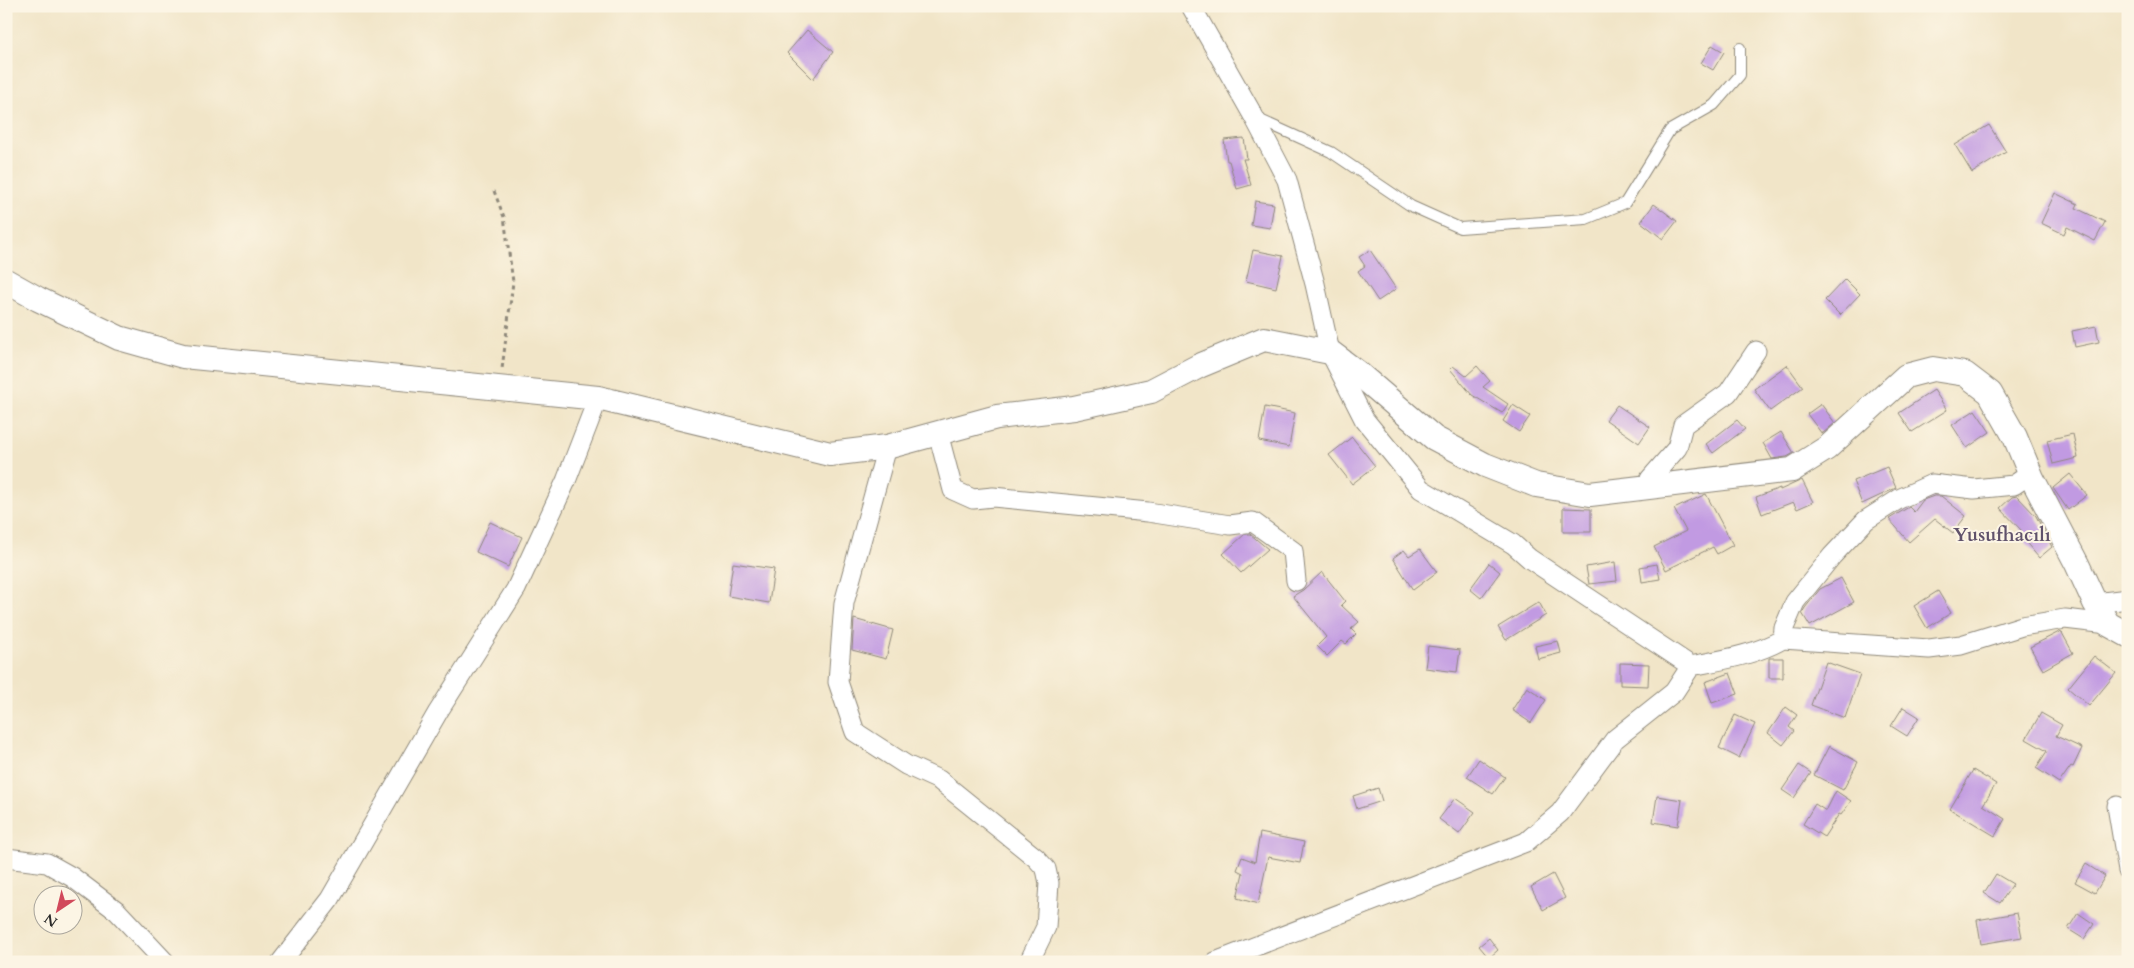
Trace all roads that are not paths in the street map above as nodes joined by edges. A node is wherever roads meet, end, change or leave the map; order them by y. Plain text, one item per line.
1 (1191, 6) edge
2 (1740, 48) dead end
3 (1254, 117) junction
4 (6, 281) edge
5 (1756, 351) dead end
6 (1330, 352) junction
7 (598, 398) junction
8 (938, 433) junction
9 (887, 448) junction
10 (2030, 474) junction
11 (1647, 487) junction
12 (1296, 581) dead end
13 (2128, 599) edge
14 (2095, 603) junction
15 (2118, 629) edge
16 (1783, 639) junction
17 (1690, 666) junction
18 (2117, 806) dead end
19 (6, 858) edge
20 (2128, 871) edge
21 (165, 962) edge
22 (281, 962) edge
23 (1030, 962) edge
24 (1216, 962) edge

1 - 3 street
2 - 3 lane
3 - 6 street
4 - 7 street
5 - 11 street
6 - 8 street
6 - 11 street
6 - 17 street
7 - 9 street
7 - 22 street
8 - 9 street
8 - 12 street
9 - 23 street
10 - 11 street
10 - 14 street
10 - 16 street
13 - 14 street
14 - 15 street
15 - 16 street
16 - 17 street
17 - 24 street
18 - 20 street
19 - 21 street

